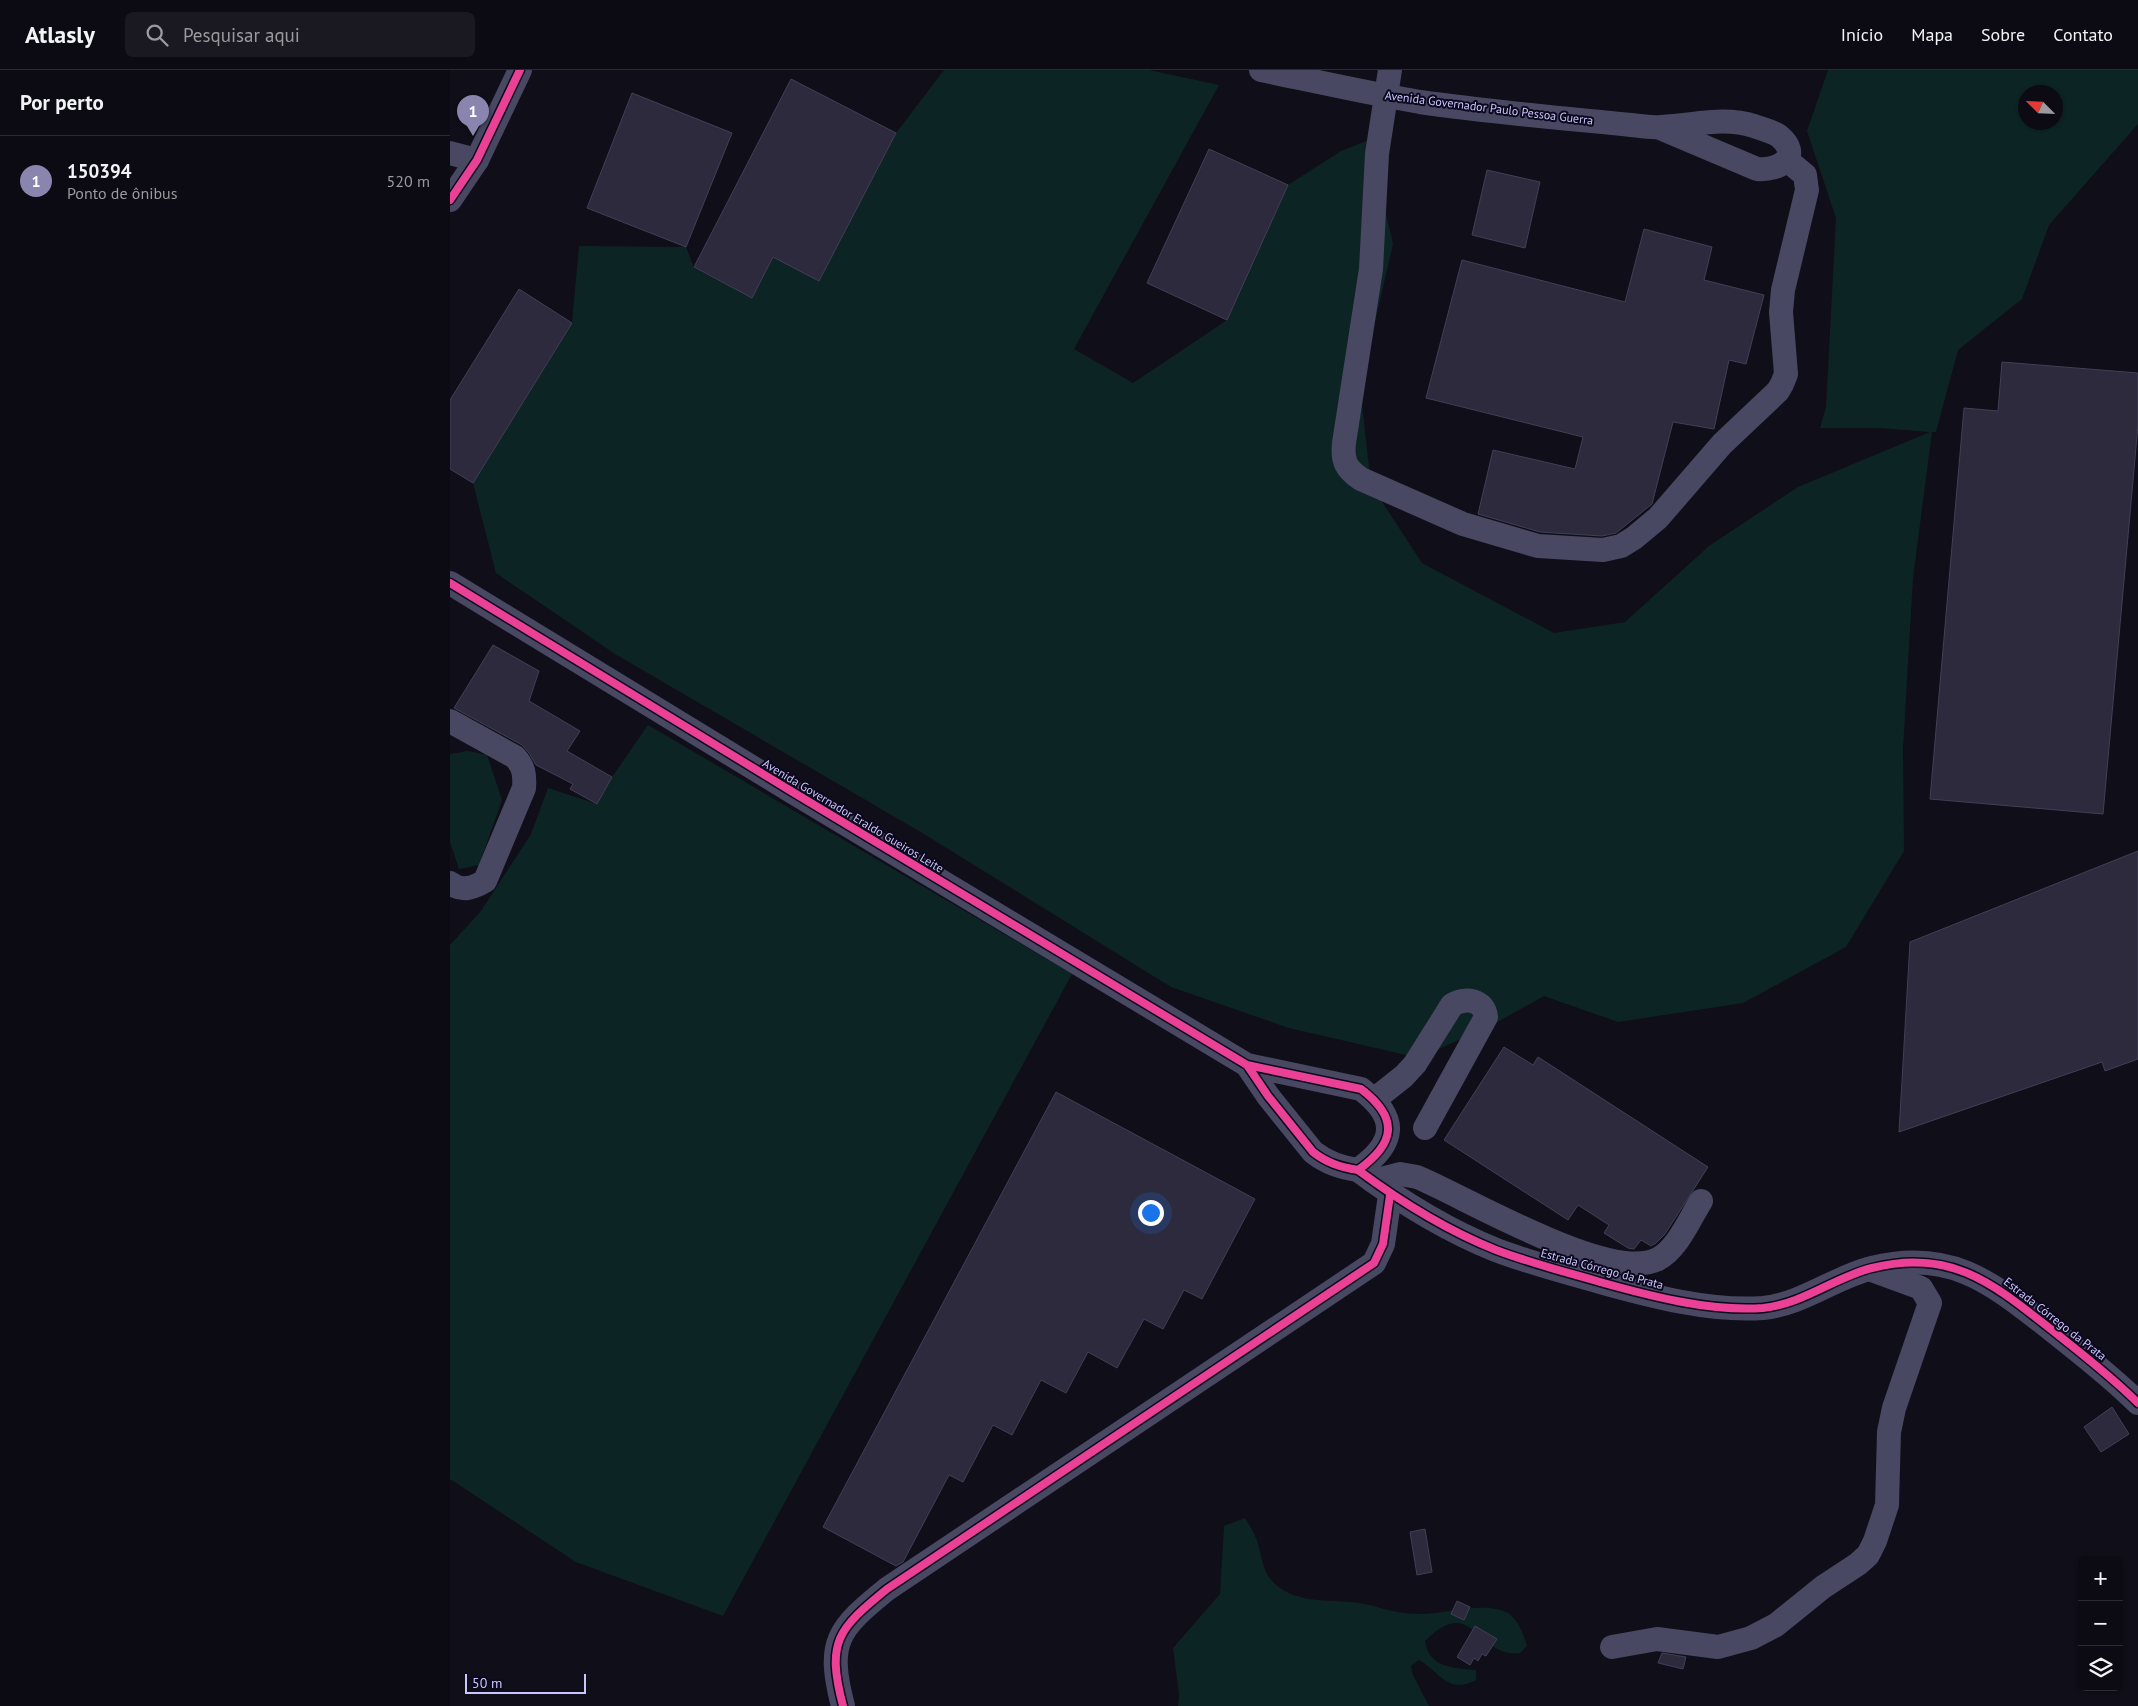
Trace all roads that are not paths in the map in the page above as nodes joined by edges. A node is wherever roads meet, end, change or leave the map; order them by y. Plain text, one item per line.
1 (520, 70) edge
2 (1261, 70) edge
3 (1390, 70) edge
4 (1386, 96) junction
5 (1660, 128) junction
6 (450, 154) edge
7 (476, 160) junction
8 (1786, 160) junction
9 (450, 200) edge
10 (450, 583) edge
11 (450, 721) edge
12 (450, 883) edge
13 (1247, 1065) junction
14 (1375, 1099) junction
15 (1425, 1128) dead end
16 (1374, 1182) junction
17 (1701, 1201) dead end
18 (1869, 1269) junction
19 (2138, 1403) edge
20 (1612, 1647) dead end
21 (843, 1706) edge

1 - 7 street
2 - 4 street, Avenida Governador Paulo Pessoa Guerra
3 - 4 street
4 - 5 street, Avenida Governador Paulo Pessoa Guerra
4 - 8 street
5 - 8 street
5 - 8 street
6 - 7 street
7 - 9 street
10 - 13 street, Avenida Governador Eraldo Gueiros Leite
11 - 12 street
13 - 14 street, Avenida Governador Eraldo Gueiros Leite
13 - 16 street, Avenida Governador Eraldo Gueiros Leite
14 - 15 street
14 - 16 street
16 - 17 street
16 - 18 street, Estrada Córrego da Prata
16 - 21 street
18 - 19 street, Estrada Córrego da Prata
18 - 20 street

